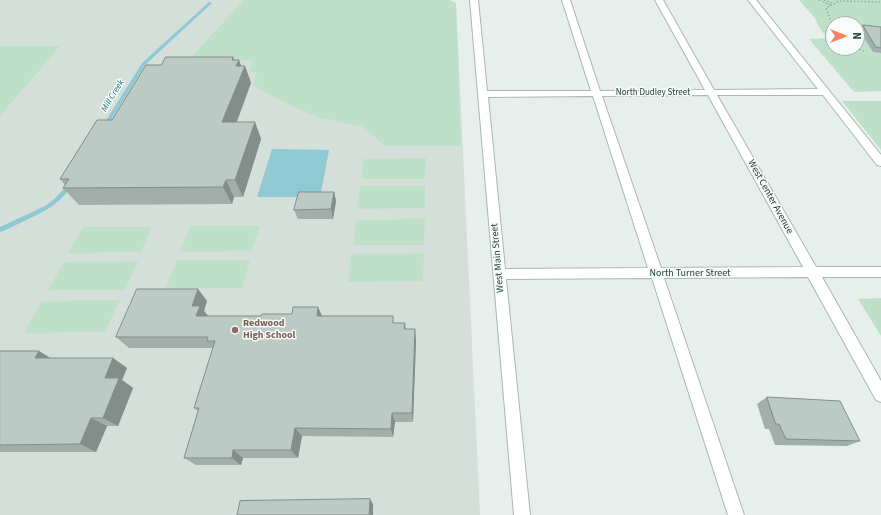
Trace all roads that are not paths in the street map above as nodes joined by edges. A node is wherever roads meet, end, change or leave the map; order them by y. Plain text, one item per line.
1 (474, 0) edge
2 (566, 0) edge
3 (659, 0) edge
4 (752, 0) edge
5 (711, 92) junction
6 (824, 92) junction
7 (597, 93) junction
8 (482, 94) junction
9 (881, 162) edge
10 (881, 272) edge
11 (813, 273) junction
12 (499, 274) junction
13 (656, 274) junction
14 (881, 395) edge
15 (522, 515) edge
16 (736, 515) edge

1 - 8 street, West Main Street
2 - 7 street
3 - 5 street, West Center Avenue
4 - 6 street
5 - 6 street, North Dudley Street
5 - 7 street, North Dudley Street
5 - 11 street, West Center Avenue
6 - 9 street
7 - 8 street, North Dudley Street
7 - 13 street
8 - 12 street, West Main Street
10 - 11 street, North Turner Street
11 - 13 street, North Turner Street
11 - 14 street, West Center Avenue
12 - 13 street, North Turner Street
12 - 15 street, West Main Street
13 - 16 street

